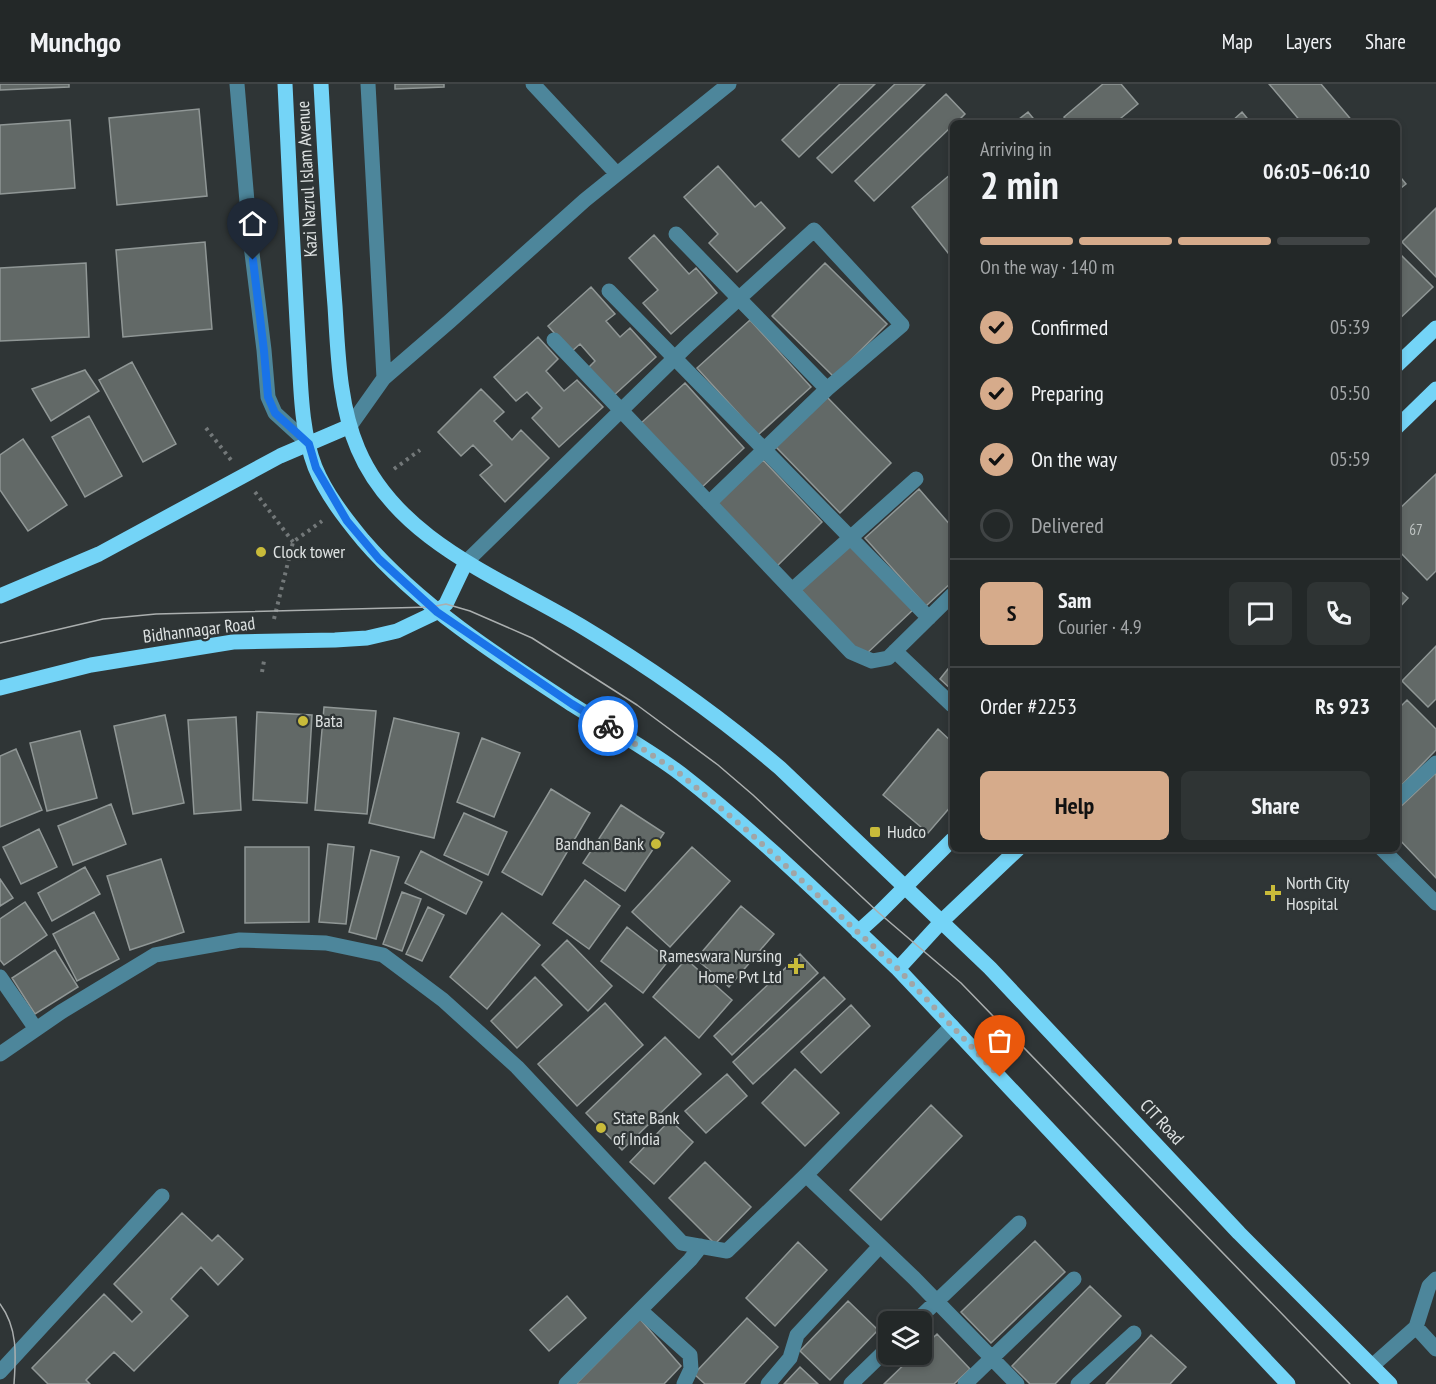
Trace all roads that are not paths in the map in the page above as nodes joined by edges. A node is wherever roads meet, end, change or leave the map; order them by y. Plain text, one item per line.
1 (237, 84) edge
2 (285, 84) edge
3 (321, 84) edge
4 (368, 84) edge
5 (533, 84) edge
6 (729, 84) edge
7 (617, 174) junction
8 (676, 234) dead end
9 (609, 291) dead end
10 (738, 299) junction
11 (1436, 328) edge
12 (554, 340) dead end
13 (674, 358) junction
14 (1400, 362) edge
15 (384, 378) junction
16 (827, 389) junction
17 (1436, 389) edge
18 (621, 411) junction
19 (1400, 424) edge
20 (350, 426) junction
21 (309, 444) junction
22 (764, 450) junction
23 (916, 479) dead end
24 (709, 503) junction
25 (850, 538) junction
26 (465, 562) junction
27 (792, 590) junction
28 (0, 596) edge
29 (950, 597) edge
30 (437, 612) junction
31 (929, 618) junction
32 (895, 651) junction
33 (0, 688) edge
34 (950, 703) edge
35 (1436, 763) edge
36 (1400, 796) edge
37 (950, 842) edge
38 (1015, 852) edge
39 (1385, 852) edge
40 (905, 887) junction
41 (1436, 903) edge
42 (942, 921) junction
43 (858, 932) junction
44 (898, 969) junction
45 (0, 977) edge
46 (952, 1026) junction
47 (36, 1029) junction
48 (0, 1054) edge
49 (806, 1175) junction
50 (162, 1196) dead end
51 (1019, 1223) dead end
52 (701, 1246) junction
53 (880, 1246) junction
54 (1074, 1279) dead end
55 (1436, 1279) edge
56 (937, 1301) junction
57 (640, 1310) junction
58 (927, 1311) edge
59 (1416, 1327) junction
60 (1134, 1333) dead end
61 (1436, 1349) edge
62 (878, 1358) edge
63 (992, 1358) junction
64 (1372, 1366) junction
65 (0, 1372) edge
66 (0, 1379) edge
67 (5, 1384) edge
68 (566, 1384) edge
69 (684, 1384) edge
70 (768, 1384) edge
71 (851, 1384) edge
72 (965, 1384) edge
73 (1017, 1384) edge
74 (1078, 1384) edge
75 (1288, 1384) edge
76 (1390, 1384) edge

1 - 21 street
2 - 21 main road
3 - 20 main road, Kazi Nazrul Islam Avenue
4 - 15 street
5 - 7 street
6 - 7 street
7 - 15 street
8 - 10 street
9 - 13 street
10 - 13 street
10 - 16 street
10 - 16 street
11 - 14 main road
12 - 18 street
13 - 18 street
13 - 22 street
15 - 20 street
16 - 22 street
17 - 19 main road
18 - 24 street
18 - 26 street
20 - 21 main road
20 - 26 main road, Kazi Nazrul Islam Avenue
21 - 28 main road
21 - 30 main road
22 - 24 street
22 - 25 street
23 - 25 street
24 - 27 street
25 - 27 street
25 - 31 street
26 - 30 main road
26 - 40 main road, CIT Road
27 - 32 street
29 - 31 street
30 - 33 main road, Bidhannagar Road
30 - 43 main road
31 - 32 street
32 - 34 street
35 - 36 street
37 - 40 main road
38 - 42 main road
39 - 41 street
40 - 42 main road, CIT Road
40 - 43 main road
42 - 44 main road
42 - 64 main road, CIT Road
43 - 44 main road
44 - 46 main road
45 - 47 street
46 - 49 street
46 - 75 main road
47 - 48 street
47 - 52 street
49 - 52 street
49 - 53 street
50 - 65 street
51 - 56 street
52 - 57 street
53 - 56 street
53 - 70 street
54 - 63 street
55 - 59 street
56 - 58 street
56 - 63 street
57 - 68 street
57 - 69 street
59 - 61 street
59 - 64 street
60 - 74 street
62 - 71 street
63 - 72 street
63 - 73 street
64 - 76 main road, CIT Road
66 - 67 street

